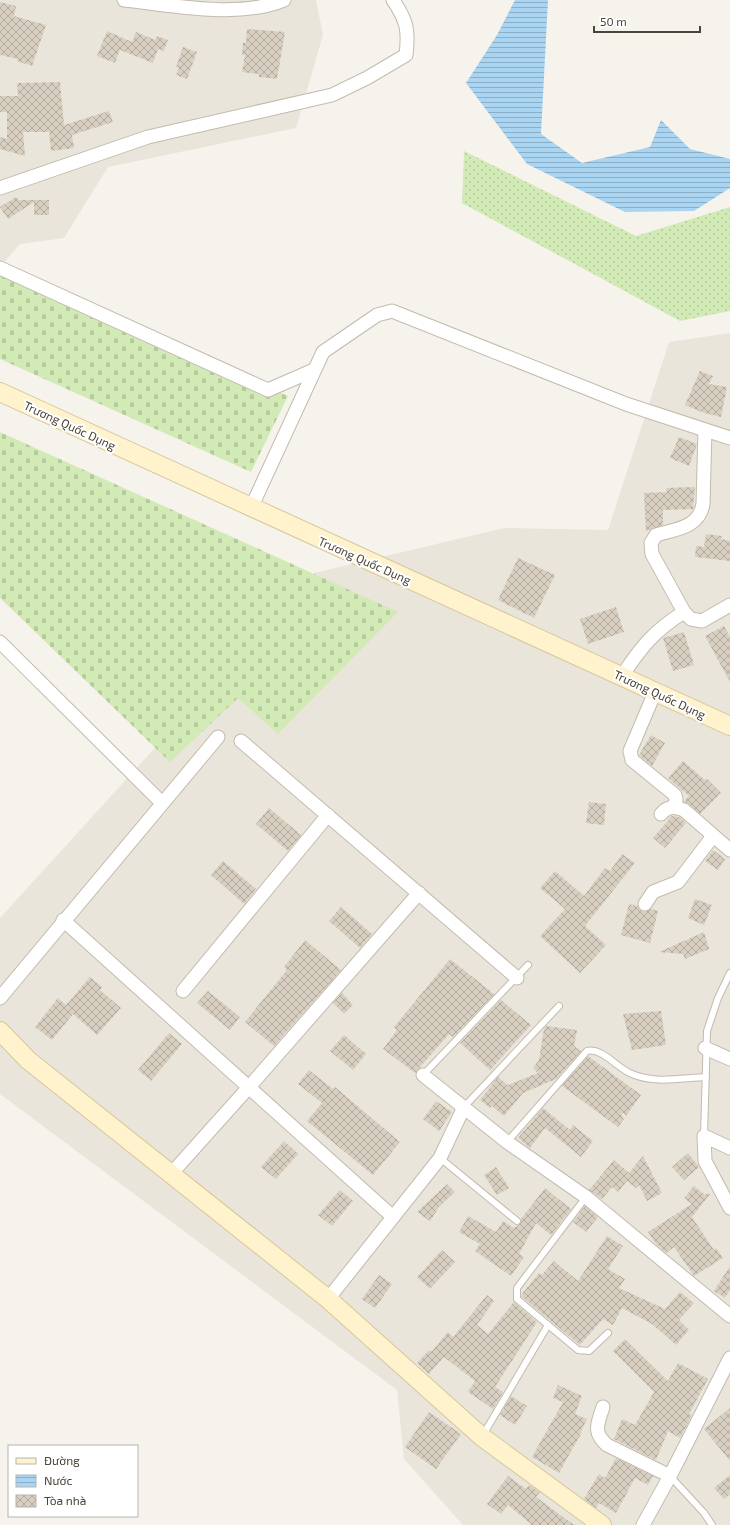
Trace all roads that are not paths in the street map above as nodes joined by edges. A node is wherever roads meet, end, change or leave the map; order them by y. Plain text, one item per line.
1 (124, 0) edge
2 (284, 0) edge
3 (393, 0) edge
4 (0, 188) edge
5 (0, 268) edge
6 (314, 370) junction
7 (0, 392) edge
8 (705, 430) junction
9 (730, 438) edge
10 (251, 508) junction
11 (730, 605) edge
12 (684, 612) junction
13 (0, 642) edge
14 (622, 676) junction
15 (655, 692) junction
16 (730, 726) edge
17 (218, 737) dead end
18 (241, 741) dead end
19 (162, 803) junction
20 (675, 807) junction
21 (661, 814) dead end
22 (328, 815) junction
23 (714, 836) junction
24 (730, 850) edge
25 (419, 892) junction
26 (645, 904) dead end
27 (63, 920) junction
28 (528, 965) dead end
29 (730, 973) edge
30 (517, 978) junction
31 (183, 991) dead end
32 (0, 998) edge
33 (559, 1006) dead end
34 (0, 1030) edge
35 (705, 1048) junction
36 (730, 1059) edge
37 (423, 1075) joint
38 (706, 1077) junction
39 (249, 1087) junction
40 (464, 1107) junction
41 (704, 1136) junction
42 (507, 1142) junction
43 (730, 1148) edge
44 (440, 1158) junction
45 (171, 1174) junction
46 (586, 1197) junction
47 (730, 1208) edge
48 (393, 1217) junction
49 (516, 1221) dead end
50 (328, 1299) junction
51 (730, 1316) edge
52 (548, 1325) junction
53 (608, 1334) dead end
54 (730, 1358) edge
55 (603, 1407) dead end
56 (482, 1437) junction
57 (670, 1476) junction
58 (602, 1525) edge
59 (643, 1525) edge
60 (712, 1525) edge

1 - 2 street
3 - 4 street
5 - 6 street
6 - 8 street
6 - 10 street
7 - 10 street, Trương Quốc Dụng
8 - 9 street
8 - 12 street
10 - 14 street, Trương Quốc Dụng
11 - 12 street
12 - 14 street
13 - 19 street
14 - 15 street, Trương Quốc Dụng
15 - 16 street, Trương Quốc Dụng
15 - 20 street
17 - 19 street
18 - 22 street
19 - 27 street
20 - 21 street
20 - 23 street
22 - 25 street
22 - 31 street
23 - 24 street
23 - 26 street
25 - 30 street
25 - 39 street
27 - 32 street
27 - 39 street
28 - 30 lane
29 - 35 lane
30 - 37 lane
33 - 40 lane
34 - 45 street
35 - 36 street
35 - 38 lane
37 - 40 street
38 - 41 lane
38 - 42 lane
39 - 45 street
39 - 48 street
40 - 42 street
40 - 44 street
41 - 43 street
41 - 47 street
42 - 46 street
44 - 48 street
44 - 49 lane
45 - 50 street
46 - 51 street
46 - 52 lane
48 - 50 street
50 - 56 street
52 - 53 lane
52 - 56 lane
54 - 57 street
55 - 57 street
56 - 58 street
57 - 59 street
57 - 60 lane

